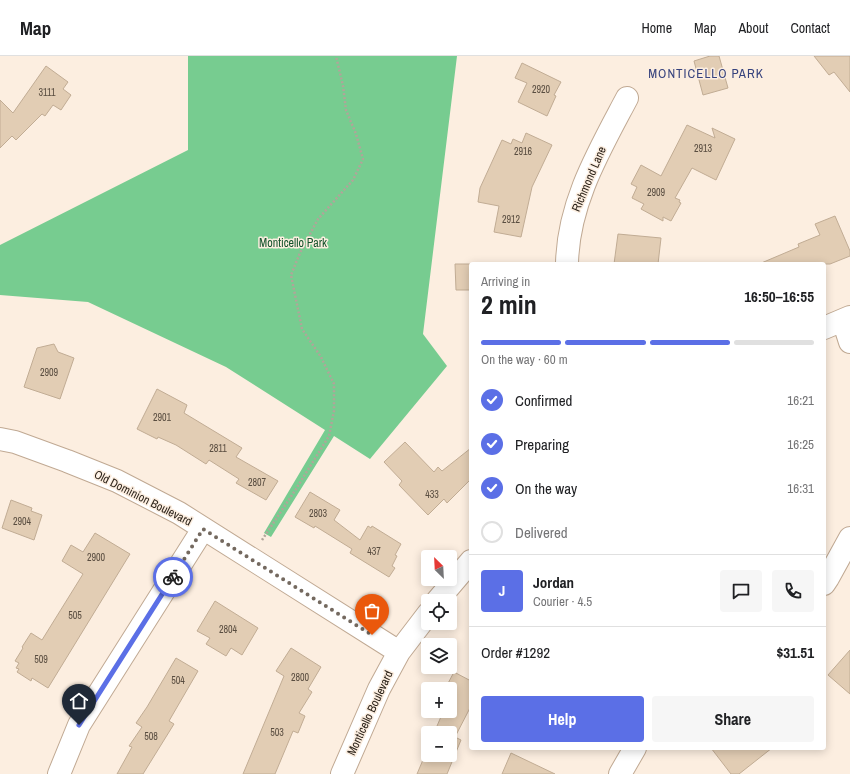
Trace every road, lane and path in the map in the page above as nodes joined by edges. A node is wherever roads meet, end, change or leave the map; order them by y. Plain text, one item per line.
1 (336, 56) edge
2 (627, 98) dead end
3 (567, 262) edge
4 (839, 321) edge
5 (850, 342) edge
6 (0, 439) edge
7 (203, 529) junction
8 (850, 538) edge
9 (250, 558) junction
10 (469, 563) edge
11 (826, 581) edge
12 (444, 594) edge
13 (421, 623) edge
14 (399, 652) junction
15 (634, 750) edge
16 (59, 774) edge
17 (342, 774) edge
18 (620, 774) edge

1 - 9 path
2 - 3 street, Richmond Lane
4 - 5 street
6 - 7 street, Old Dominion Boulevard
7 - 9 street, Old Dominion Boulevard
7 - 16 street
8 - 11 street
9 - 14 street, Old Dominion Boulevard
10 - 12 street
13 - 14 street, Monticello Boulevard
14 - 17 street, Monticello Boulevard
15 - 18 street

